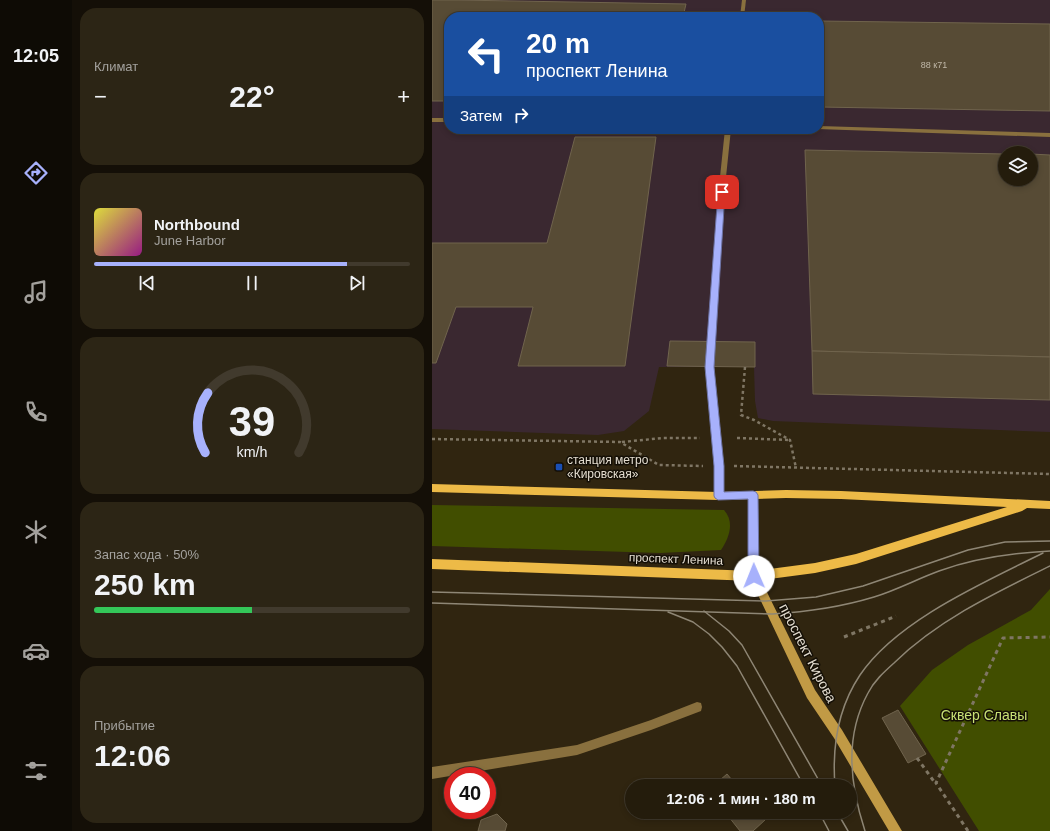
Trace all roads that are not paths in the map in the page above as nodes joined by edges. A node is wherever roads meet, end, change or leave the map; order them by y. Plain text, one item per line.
1 (744, 0) edge
2 (743, 12) edge
3 (432, 120) edge
4 (444, 120) edge
5 (824, 128) edge
6 (727, 134) edge
7 (1050, 134) edge
8 (432, 488) edge
9 (753, 495) junction
10 (718, 496) junction
11 (1030, 504) junction
12 (1050, 505) edge
13 (432, 564) edge
14 (754, 576) junction
15 (697, 707) dead end
16 (432, 773) edge
17 (896, 831) edge

1 - 2 street
3 - 4 street
5 - 7 street
6 - 10 street
8 - 10 main road, проспект Ленина
9 - 10 main road, проспект Ленина
9 - 11 main road, проспект Ленина
9 - 14 street, проспект Кирова
11 - 12 main road, проспект Ленина
11 - 14 main road, проспект Ленина
13 - 14 main road, проспект Ленина
14 - 17 street, проспект Кирова
15 - 16 street

